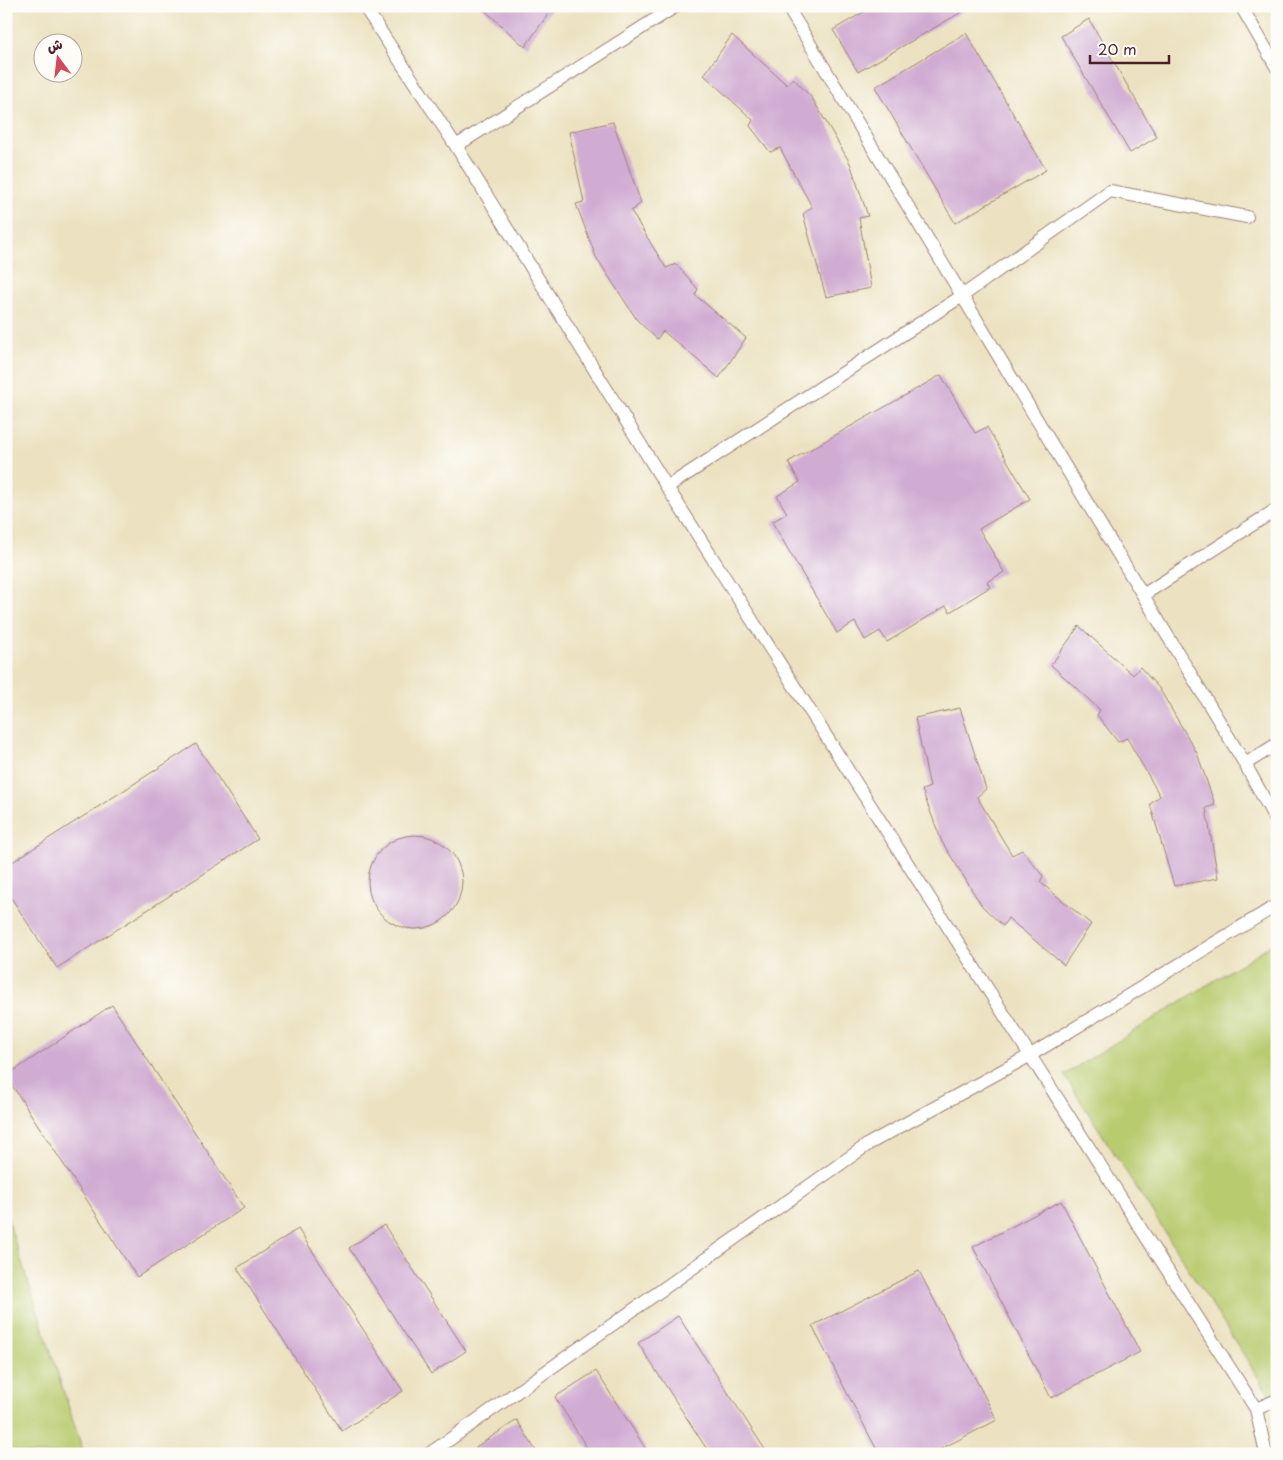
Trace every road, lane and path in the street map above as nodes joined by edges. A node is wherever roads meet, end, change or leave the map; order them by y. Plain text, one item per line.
1 (364, 6) edge
2 (676, 6) edge
3 (787, 6) edge
4 (1241, 6) edge
5 (1277, 68) edge
6 (456, 146) junction
7 (1247, 217) dead end
8 (962, 296) junction
9 (666, 487) junction
10 (1277, 509) edge
11 (1143, 595) junction
12 (1277, 744) edge
13 (1245, 764) junction
14 (1277, 822) edge
15 (1277, 905) edge
16 (1029, 1056) junction
17 (1277, 1400) edge
18 (1256, 1409) junction
19 (429, 1454) edge
20 (1266, 1454) edge

1 - 6 lane
2 - 6 lane
3 - 8 lane
4 - 5 lane
6 - 9 lane
7 - 8 lane
8 - 9 lane
8 - 11 lane
9 - 16 lane
10 - 11 lane
11 - 13 lane
12 - 13 lane
13 - 14 lane
15 - 16 lane
16 - 18 lane
16 - 19 lane
17 - 18 lane
18 - 20 lane

